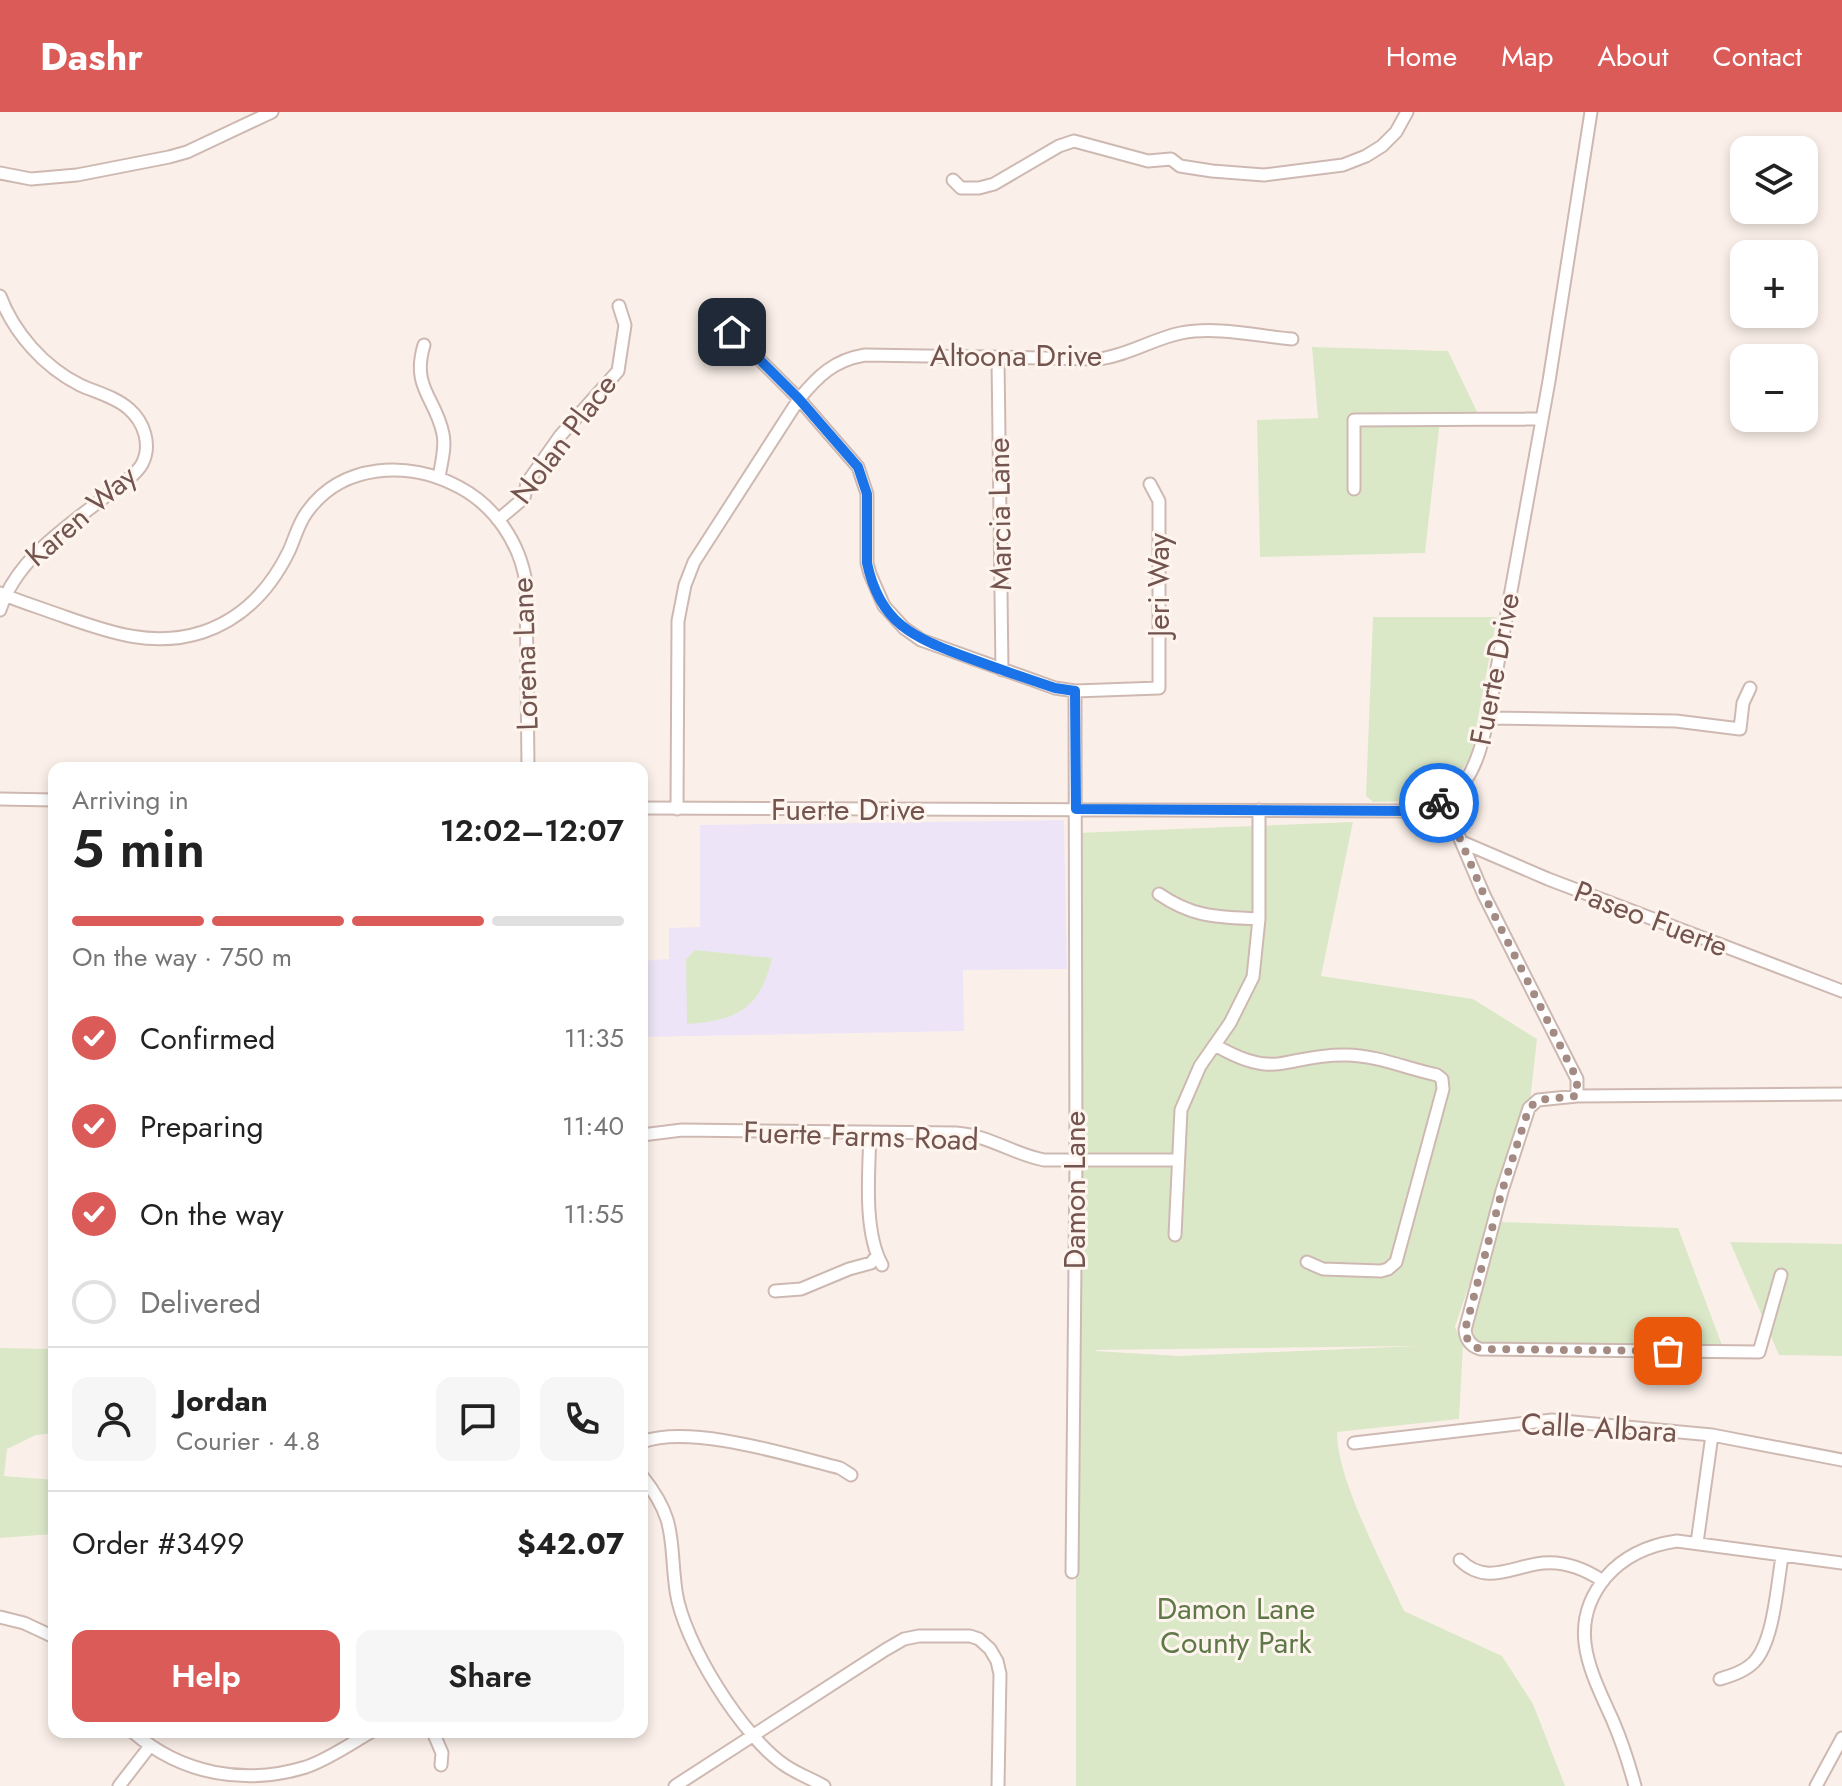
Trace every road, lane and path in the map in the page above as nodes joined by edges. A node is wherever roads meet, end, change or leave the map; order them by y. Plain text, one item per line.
1 (272, 112) edge
2 (1407, 112) edge
3 (1591, 112) edge
4 (0, 173) edge
5 (953, 180) dead end
6 (0, 296) edge
7 (619, 306) dead end
8 (732, 332) dead end
9 (1292, 339) dead end
10 (424, 345) dead end
11 (998, 359) junction
12 (799, 399) junction
13 (1541, 419) junction
14 (439, 478) junction
15 (1150, 484) dead end
16 (1354, 489) dead end
17 (498, 520) junction
18 (2, 594) edge
19 (0, 610) edge
20 (1002, 670) junction
21 (1750, 688) dead end
22 (1075, 691) junction
23 (1488, 718) junction
24 (528, 762) edge
25 (0, 799) edge
26 (48, 800) edge
27 (1441, 802) junction
28 (648, 808) edge
29 (677, 809) junction
30 (1076, 809) junction
31 (1259, 810) junction
32 (1462, 842) junction
33 (1159, 894) dead end
34 (1259, 919) junction
35 (1842, 991) edge
36 (1215, 1045) junction
37 (1842, 1094) edge
38 (1577, 1096) junction
39 (870, 1132) junction
40 (648, 1134) edge
41 (1076, 1160) junction
42 (1176, 1160) junction
43 (1175, 1235) dead end
44 (1307, 1262) dead end
45 (1781, 1275) dead end
46 (775, 1291) dead end
47 (1712, 1435) junction
48 (648, 1441) edge
49 (1354, 1443) dead end
50 (1842, 1460) edge
51 (851, 1475) dead end
52 (648, 1483) edge
53 (1697, 1543) junction
54 (1782, 1557) junction
55 (1460, 1560) dead end
56 (1842, 1563) edge
57 (1072, 1572) dead end
58 (1603, 1581) junction
59 (0, 1617) edge
60 (48, 1634) edge
61 (1720, 1679) dead end
62 (755, 1736) junction
63 (140, 1738) edge
64 (361, 1738) edge
65 (436, 1738) edge
66 (1842, 1738) edge
67 (150, 1746) junction
68 (441, 1765) dead end
69 (119, 1786) edge
70 (675, 1786) edge
71 (824, 1786) edge
72 (998, 1786) edge
73 (1635, 1786) edge
74 (1816, 1786) edge

1 - 4 street
2 - 5 street
3 - 13 street, Fuerte Drive
6 - 18 street, Karen Way
7 - 17 street, Nolan Place
8 - 12 street
9 - 11 street, Altoona Drive
10 - 14 street
11 - 12 street, Altoona Drive
11 - 20 street, Marcia Lane
12 - 20 street
12 - 29 street, Altoona Drive
13 - 16 street
13 - 23 street, Fuerte Drive
14 - 17 street, Lorena Lane
14 - 18 street, Lorena Lane
15 - 22 street, Jeri Way
17 - 24 street, Lorena Lane
18 - 19 street, Karen Way
20 - 22 street
21 - 23 street
22 - 30 street
23 - 27 street, Fuerte Drive
25 - 26 street
27 - 31 street, Fuerte Drive
27 - 32 street
28 - 29 street, Fuerte Drive
29 - 30 street, Fuerte Drive
30 - 31 street, Fuerte Drive
30 - 41 street, Damon Lane
31 - 34 street
32 - 35 street, Paseo Fuerte
32 - 38 street
33 - 34 street
34 - 36 street
36 - 42 street
36 - 44 street
37 - 38 street
38 - 45 street
39 - 40 street, Fuerte Farms Road
39 - 41 street, Fuerte Farms Road
39 - 46 street
41 - 42 street, Fuerte Farms Road
41 - 57 street, Damon Lane
42 - 43 street
47 - 49 street, Calle Albara
47 - 50 street, Calle Albara
47 - 53 street
48 - 51 street
52 - 62 street
53 - 54 street
53 - 58 street
54 - 56 street
54 - 61 street
55 - 58 street
58 - 73 street
59 - 60 street
62 - 70 street
62 - 71 street
62 - 72 street
63 - 67 street
64 - 67 street
65 - 68 street
66 - 74 street
67 - 69 street

